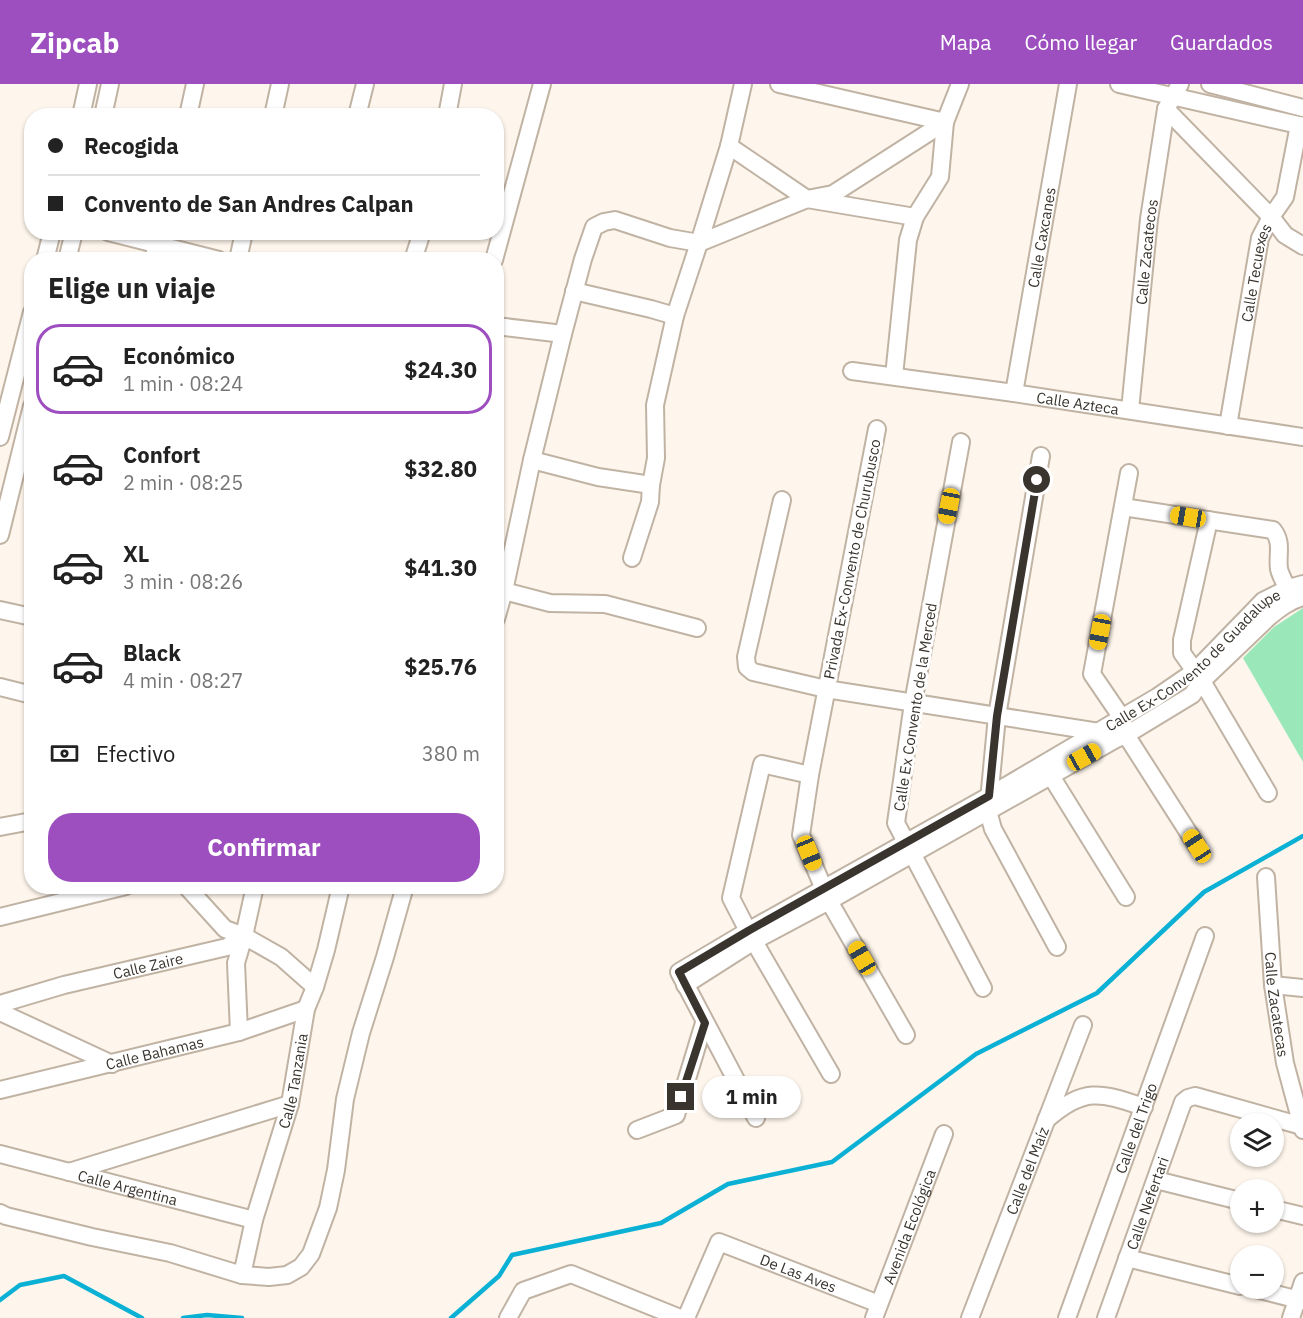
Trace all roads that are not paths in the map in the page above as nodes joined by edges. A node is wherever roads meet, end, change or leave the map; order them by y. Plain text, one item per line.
1 (88, 84) edge
2 (110, 84) edge
3 (195, 84) edge
4 (280, 84) edge
5 (365, 84) edge
6 (453, 84) edge
7 (542, 84) edge
8 (743, 84) edge
9 (779, 84) edge
10 (960, 84) edge
11 (1068, 84) edge
12 (1119, 84) edge
13 (1210, 84) edge
14 (1173, 96) edge
15 (83, 108) edge
16 (105, 108) edge
17 (190, 108) edge
18 (275, 108) edge
19 (359, 108) edge
20 (448, 108) edge
21 (1303, 108) edge
22 (945, 122) junction
23 (1301, 126) edge
24 (729, 146) junction
25 (807, 200) junction
26 (1271, 217) junction
27 (915, 218) junction
28 (504, 223) edge
29 (136, 240) edge
30 (699, 243) junction
31 (157, 246) edge
32 (1303, 246) edge
33 (184, 252) edge
34 (574, 291) junction
35 (675, 316) junction
36 (504, 327) edge
37 (563, 334) junction
38 (24, 343) edge
39 (852, 371) dead end
40 (894, 376) junction
41 (1014, 393) junction
42 (1130, 410) junction
43 (1228, 426) junction
44 (877, 429) dead end
45 (0, 437) edge
46 (1303, 437) edge
47 (24, 438) edge
48 (961, 442) dead end
49 (1041, 456) dead end
50 (532, 460) junction
51 (1129, 473) dead end
52 (651, 485) junction
53 (782, 500) dead end
54 (1123, 507) junction
55 (1209, 520) junction
56 (0, 535) edge
57 (632, 558) dead end
58 (504, 569) edge
59 (504, 586) edge
60 (1297, 592) edge
61 (0, 610) edge
62 (24, 615) edge
63 (697, 628) dead end
64 (1199, 676) junction
65 (0, 687) edge
66 (826, 688) junction
67 (24, 693) edge
68 (913, 703) junction
69 (997, 716) junction
70 (1122, 718) junction
71 (1097, 732) junction
72 (1121, 737) junction
73 (1053, 758) junction
74 (810, 775) junction
75 (1051, 776) junction
76 (1268, 793) dead end
77 (989, 803) junction
78 (24, 822) edge
79 (0, 827) edge
80 (1197, 846) dead end
81 (909, 848) junction
82 (1266, 877) dead end
83 (93, 894) edge
84 (193, 894) edge
85 (253, 894) edge
86 (339, 894) edge
87 (403, 894) edge
88 (826, 895) junction
89 (1126, 897) dead end
90 (0, 917) edge
91 (244, 936) junction
92 (751, 936) junction
93 (1205, 936) dead end
94 (1056, 947) dead end
95 (1273, 985) junction
96 (315, 987) junction
97 (983, 988) dead end
98 (1303, 988) edge
99 (0, 1004) edge
100 (306, 1009) junction
101 (0, 1012) edge
102 (705, 1023) junction
103 (1083, 1025) dead end
104 (239, 1032) junction
105 (906, 1035) dead end
106 (112, 1064) junction
107 (831, 1074) dead end
108 (0, 1090) edge
109 (290, 1104) junction
110 (1144, 1107) junction
111 (756, 1118) dead end
112 (1046, 1121) junction
113 (1303, 1128) edge
114 (637, 1130) dead end
115 (944, 1134) dead end
116 (0, 1154) edge
117 (69, 1173) junction
118 (1156, 1179) junction
119 (1230, 1198) edge
120 (1284, 1211) edge
121 (0, 1213) edge
122 (1303, 1216) edge
123 (254, 1220) junction
124 (1127, 1258) junction
125 (242, 1275) junction
126 (1303, 1282) edge
127 (1230, 1284) edge
128 (1284, 1296) edge
129 (1300, 1300) edge
130 (877, 1311) edge
131 (508, 1318) edge
132 (680, 1318) edge
133 (686, 1318) edge
134 (970, 1318) edge
135 (1067, 1318) edge
136 (1106, 1318) edge
137 (1291, 1318) edge

1 - 15 street
2 - 16 street
3 - 17 street
4 - 18 street
5 - 19 street
6 - 20 street
7 - 28 street
8 - 24 street
9 - 22 street
10 - 22 street
11 - 41 street, Calle Caxcanes
12 - 14 street
13 - 21 street
14 - 23 street
14 - 26 street
14 - 42 street, Calle Zacatecos
22 - 25 street
22 - 27 street
23 - 26 street, Calle Tecuexes
24 - 25 street
24 - 30 street
25 - 27 street
25 - 30 street
26 - 32 street
26 - 43 street, Calle Tecuexes
27 - 40 street
29 - 31 street
30 - 34 street
30 - 35 street
31 - 33 street
34 - 35 street
34 - 37 street
35 - 52 street
36 - 37 street
37 - 50 street
38 - 45 street
39 - 40 street, Calle Azteca
40 - 41 street, Calle Azteca
41 - 42 street, Calle Azteca
42 - 43 street, Calle Azteca
43 - 46 street, Calle Azteca
44 - 66 street, Privada Ex-Convento de Churubusco
47 - 56 street
48 - 68 street, Calle Ex Convento de la Merced
49 - 69 street
50 - 52 street
50 - 58 street
51 - 54 street
52 - 57 street
53 - 66 street
54 - 55 street
54 - 70 street
55 - 60 street
55 - 64 street
59 - 63 street
60 - 64 street, Calle Ex-Convento de Guadalupe
61 - 62 street
64 - 70 street, Calle Ex-Convento de Guadalupe
64 - 72 street, Calle Ex-Convento de Guadalupe
64 - 76 street
65 - 67 street
66 - 68 street
66 - 74 street, Privada Ex-Convento de Churubusco
68 - 69 street
68 - 81 street, Calle Ex Convento de la Merced
69 - 71 street
69 - 77 street
70 - 71 street, Calle Ex-Convento de Guadalupe
70 - 72 street
71 - 72 street
71 - 73 street, Calle Ex-Convento de Guadalupe
72 - 75 street, Calle Ex-Convento de Guadalupe
72 - 80 street
73 - 75 street
73 - 77 street, Calle Ex-Convento de Guadalupe
74 - 88 street, Privada Ex-Convento de Churubusco
74 - 92 street
75 - 77 street, Calle Ex-Convento de Guadalupe
75 - 89 street
77 - 81 street, Calle Ex-Convento de Guadalupe
77 - 94 street
78 - 79 street
81 - 88 street, Calle Ex-Convento de Guadalupe
81 - 97 street, Calle Ex Convento de la Merced
82 - 95 street, Calle Zacatecas
83 - 90 street
84 - 91 street
85 - 91 street
86 - 96 street, Calle Tanzania
87 - 125 street
88 - 92 street, Calle Ex-Convento de Guadalupe
88 - 105 street, Privada Ex-Convento de Churubusco
91 - 96 street
91 - 99 street, Calle Zaire
91 - 104 street
92 - 102 street, Calle Ex-Convento de Guadalupe
92 - 107 street
93 - 110 street, Calle del Trigo
95 - 98 street
95 - 113 street, Calle Zacatecas
96 - 100 street, Calle Tanzania
100 - 104 street, Calle Bahamas
100 - 109 street, Calle Tanzania
101 - 106 street
102 - 111 street
102 - 114 street
103 - 112 street, Calle del Maíz
104 - 106 street, Calle Bahamas
106 - 108 street, Calle Bahamas
109 - 117 street
109 - 123 street, Calle Tanzania
110 - 112 street
110 - 135 street, Calle del Trigo
112 - 134 street, Calle del Maíz
113 - 118 street, Calle Nefertari
115 - 130 street, Avenida Ecológica
116 - 117 street, Calle Argentina
117 - 123 street, Calle Argentina
118 - 119 street
118 - 124 street, Calle Nefertari
120 - 122 street
121 - 125 street
123 - 125 street, Calle Tanzania
124 - 127 street
124 - 136 street, Calle Nefertari
126 - 129 street
128 - 129 street
129 - 137 street
130 - 133 street, De Las Aves
131 - 132 street

